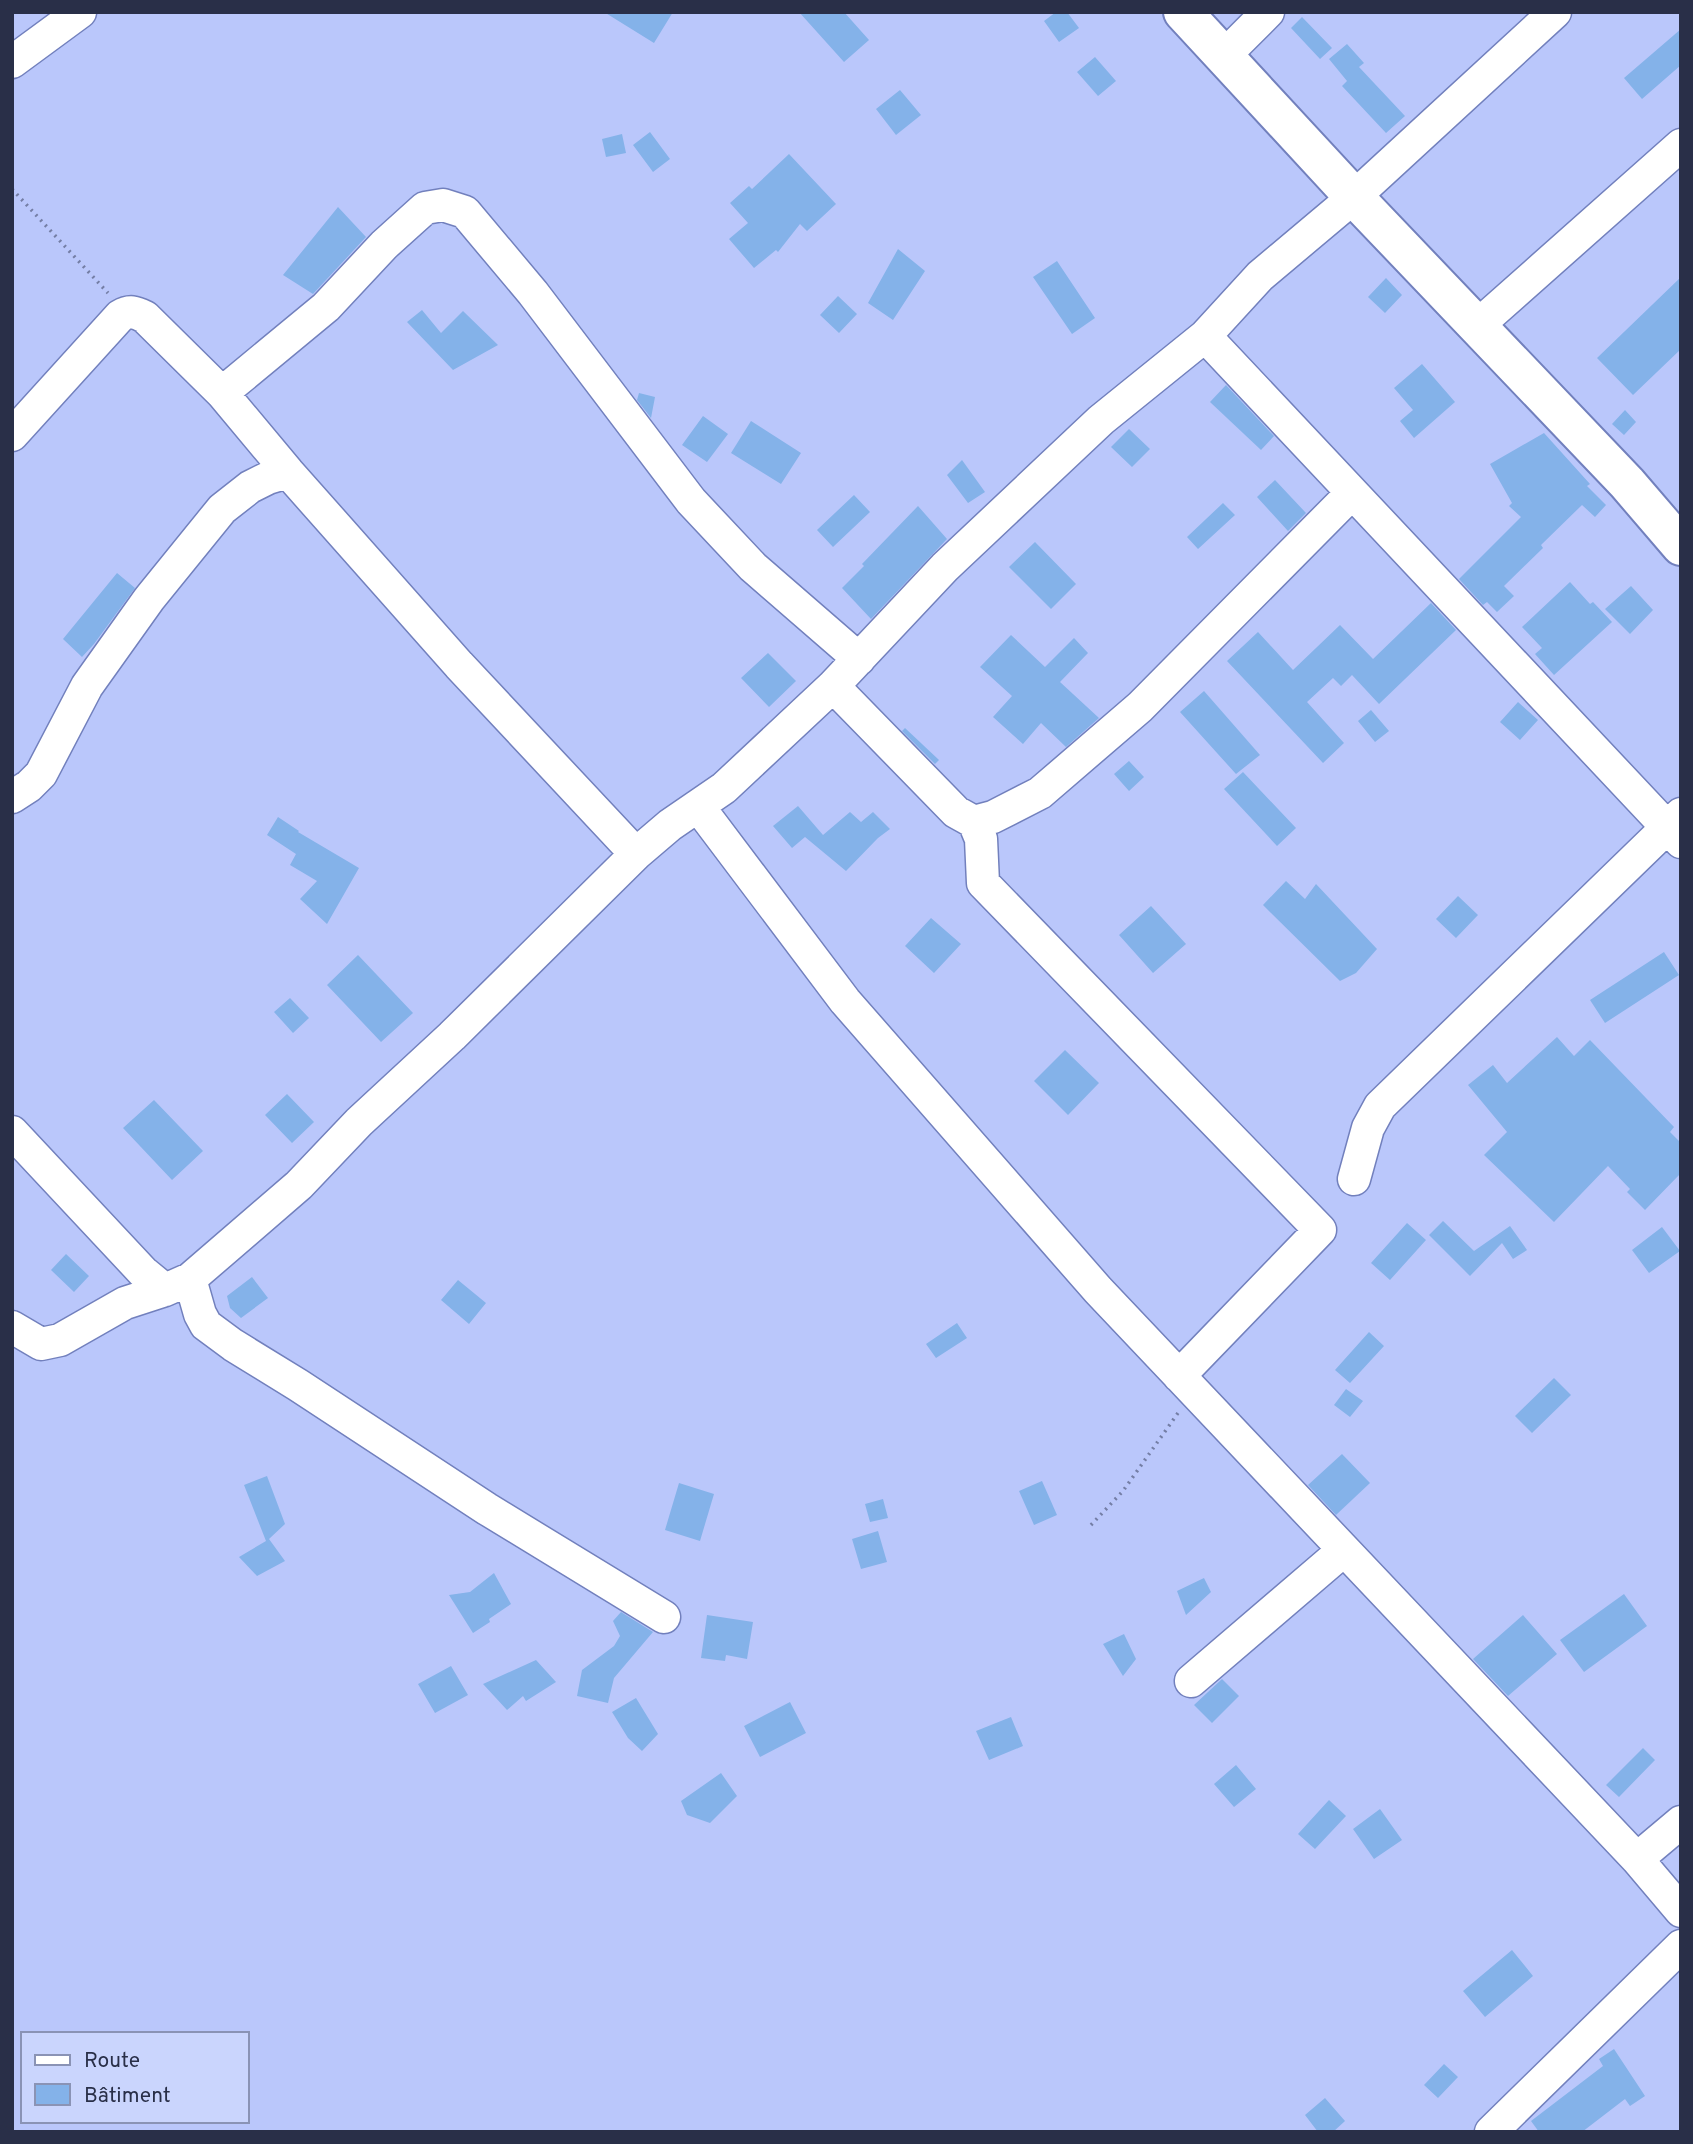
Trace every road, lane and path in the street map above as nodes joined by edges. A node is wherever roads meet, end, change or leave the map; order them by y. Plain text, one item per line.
1 (80, 12) edge
2 (1183, 12) edge
3 (1268, 12) edge
4 (1555, 12) edge
5 (1223, 56) junction
6 (12, 62) edge
7 (1681, 145) edge
8 (12, 189) edge
9 (1354, 197) junction
10 (126, 312) junction
11 (1477, 326) junction
12 (1205, 336) junction
13 (222, 393) junction
14 (12, 435) edge
15 (288, 472) junction
16 (1352, 492) junction
17 (1681, 546) edge
18 (859, 659) junction
19 (833, 687) junction
20 (12, 797) edge
21 (698, 806) junction
22 (974, 822) junction
23 (1676, 828) edge
24 (636, 854) junction
25 (12, 1132) edge
26 (1354, 1179) dead end
27 (177, 1285) junction
28 (12, 1327) edge
29 (1186, 1384) junction
30 (1091, 1525) dead end
31 (1344, 1550) junction
32 (664, 1617) dead end
33 (1191, 1681) dead end
34 (1681, 1822) edge
35 (1637, 1859) junction
36 (1681, 1911) edge
37 (1681, 1946) edge
38 (1491, 2132) edge

1 - 6 street
2 - 5 main road
3 - 5 street
4 - 9 street
5 - 9 main road
7 - 11 street
8 - 10 path
9 - 11 main road
9 - 12 street
10 - 13 street
10 - 14 street
11 - 17 main road
12 - 16 street
12 - 18 street
13 - 15 street
13 - 18 street
15 - 20 street
15 - 24 street
16 - 22 street
16 - 23 street
18 - 19 street
19 - 21 street
19 - 22 street
21 - 24 street
21 - 29 street
22 - 29 street
23 - 26 street
24 - 27 street
25 - 27 street
27 - 28 street
27 - 32 street
29 - 30 path
29 - 31 street
31 - 33 street
31 - 35 street
34 - 35 street
35 - 36 street
37 - 38 street

